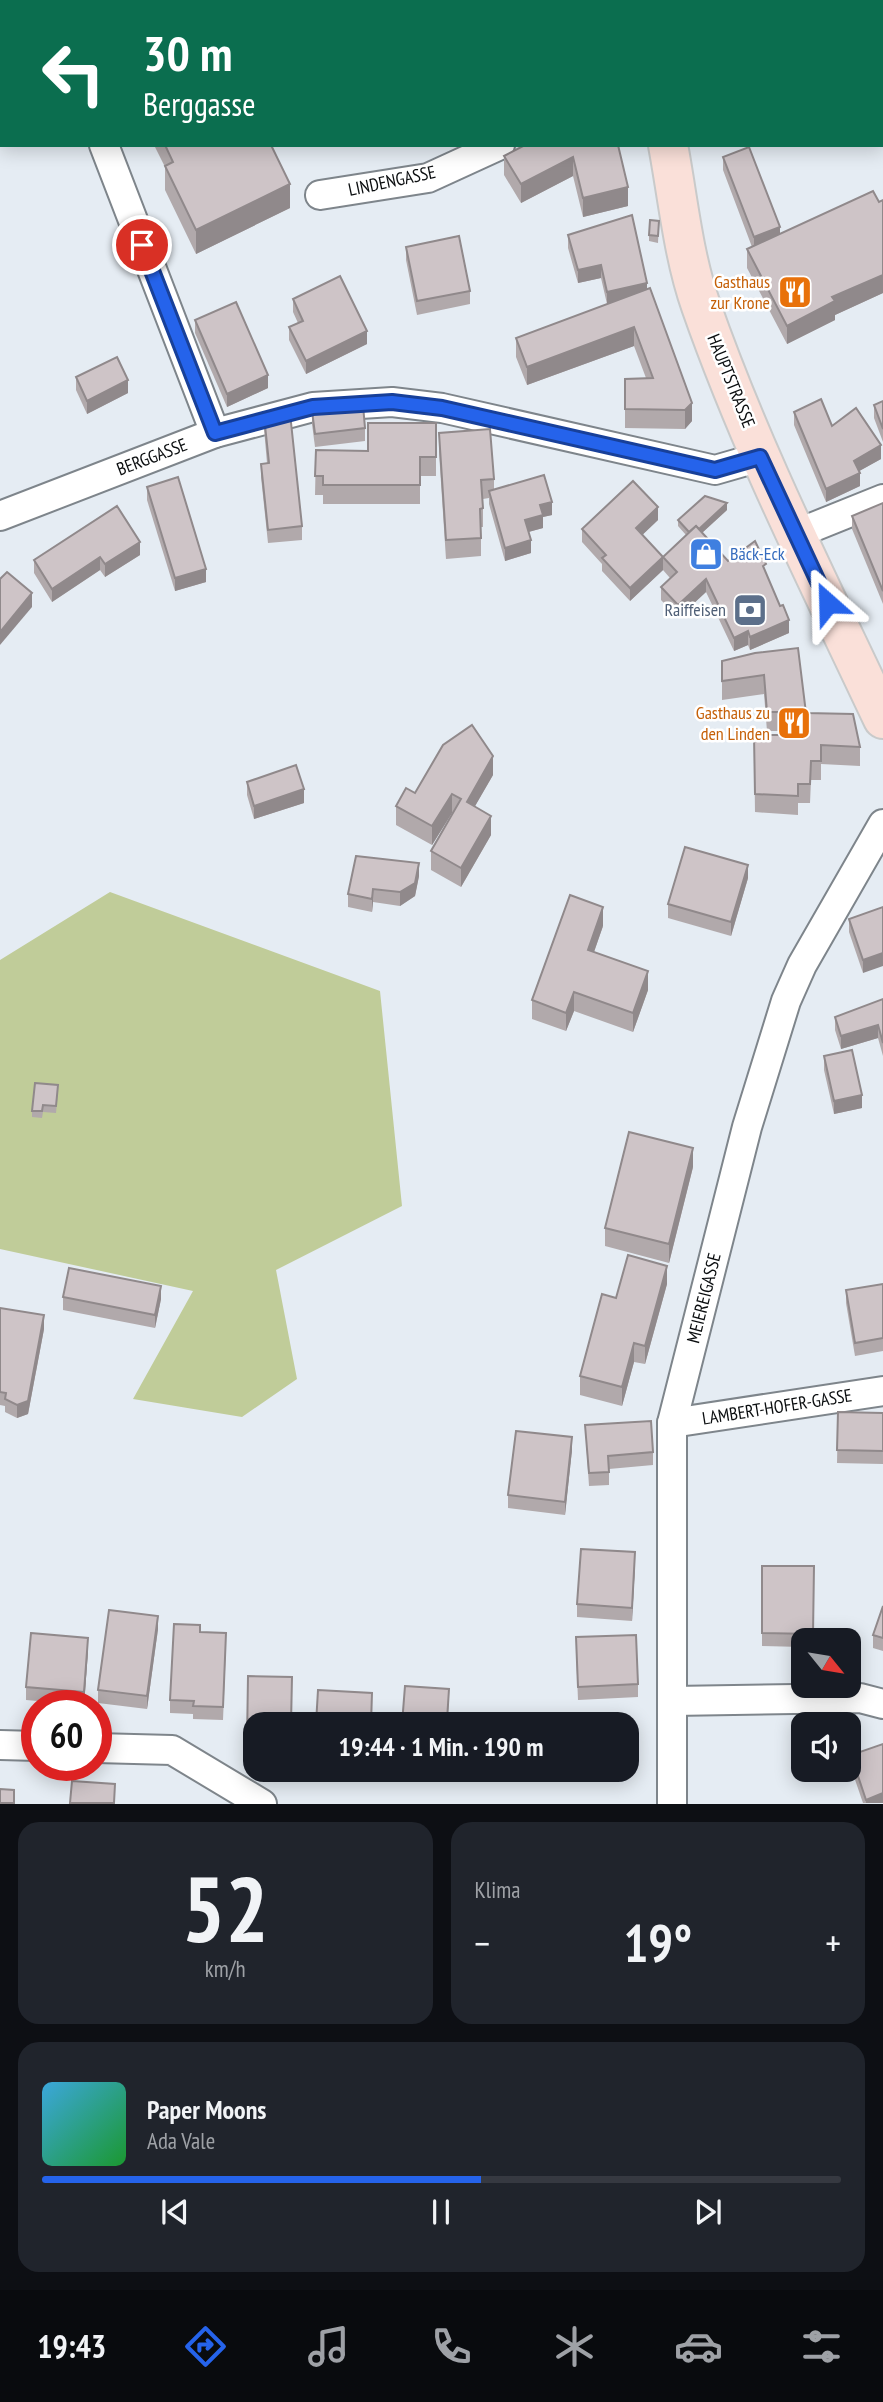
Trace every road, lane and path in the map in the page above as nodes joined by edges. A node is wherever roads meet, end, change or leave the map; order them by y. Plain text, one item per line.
1 (105, 147) edge
2 (496, 147) edge
3 (668, 147) edge
4 (320, 195) dead end
5 (215, 433) junction
6 (760, 457) junction
7 (883, 499) edge
8 (0, 516) edge
9 (796, 534) junction
10 (883, 719) edge
11 (883, 824) edge
12 (883, 1391) edge
13 (672, 1423) junction
14 (673, 1700) junction
15 (883, 1704) edge
16 (0, 1745) edge
17 (21, 1746) edge
18 (112, 1748) edge
19 (262, 1804) edge
20 (672, 1804) edge

1 - 5 street
2 - 4 street, LINDENGASSE
3 - 6 main road, HAUPTSTRASSE
5 - 6 street, BERGGASSE
5 - 8 street, BERGGASSE
6 - 9 main road, HAUPTSTRASSE
7 - 9 street
9 - 10 main road, HAUPTSTRASSE
11 - 13 street, MEIEREIGASSE
12 - 13 street, LAMBERT-HOFER-GASSE
13 - 14 street, MEIEREIGASSE
14 - 15 street
14 - 20 street, MEIEREIGASSE
16 - 17 street
18 - 19 street

